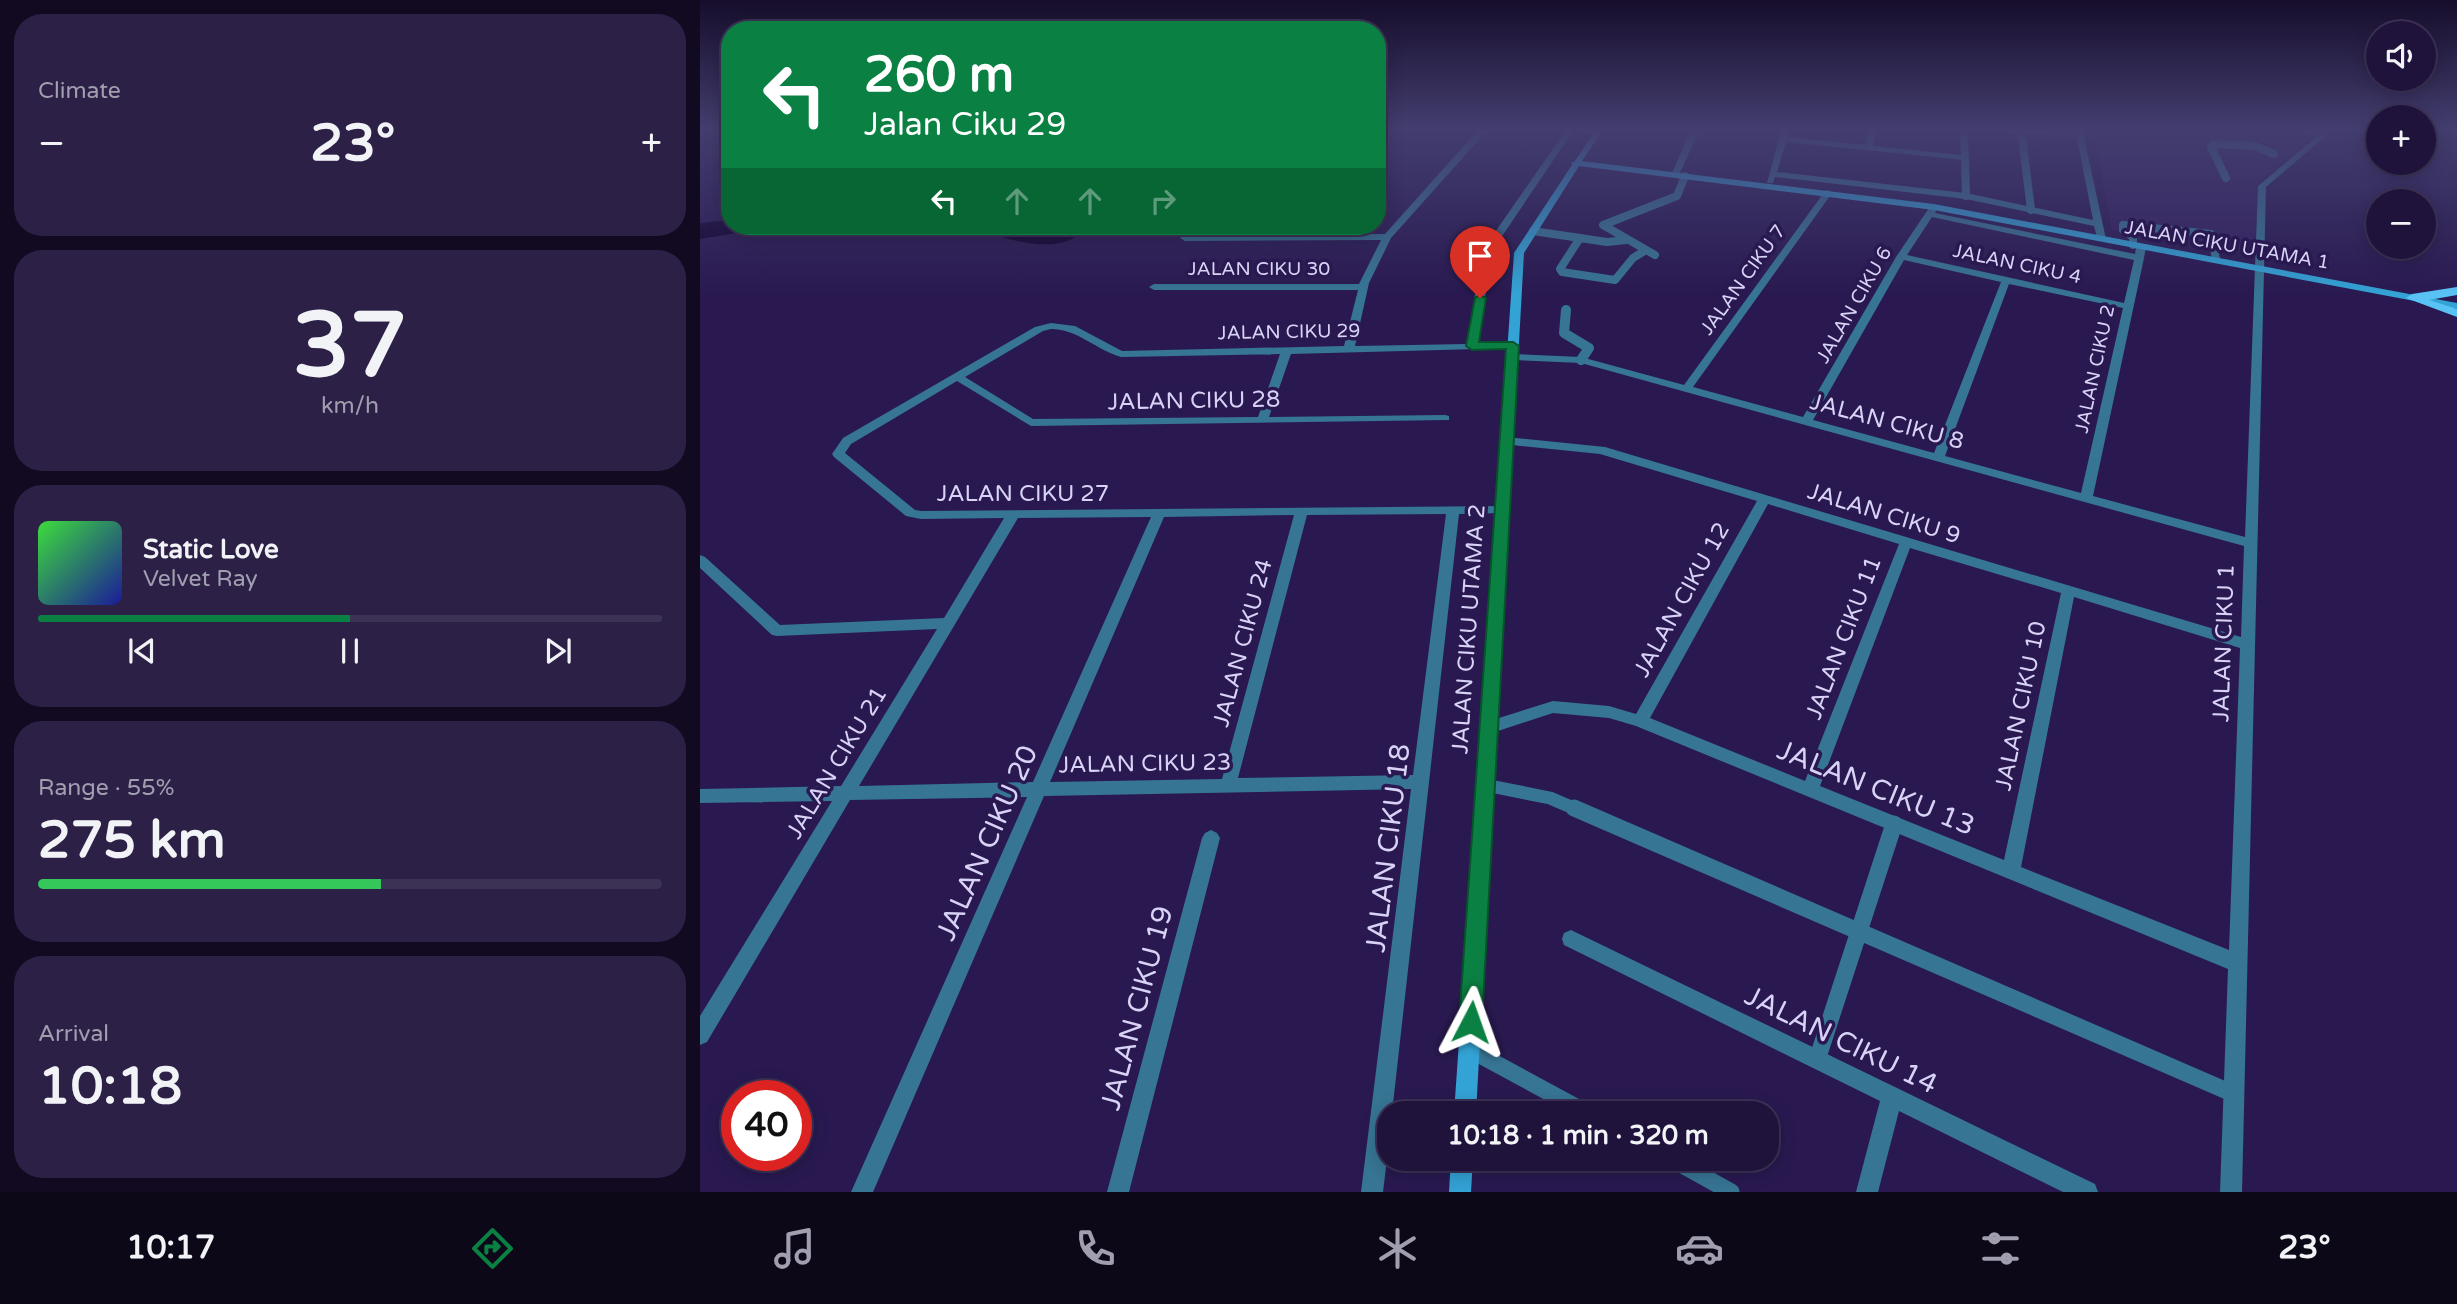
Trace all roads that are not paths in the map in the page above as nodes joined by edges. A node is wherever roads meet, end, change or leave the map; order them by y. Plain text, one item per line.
1 (1435, 184) edge
2 (1531, 184) edge
3 (1562, 184) edge
4 (1680, 184) edge
5 (1748, 184) edge
6 (1853, 184) edge
7 (1966, 184) edge
8 (2028, 184) edge
9 (2091, 184) edge
10 (2265, 184) edge
11 (1769, 186) joint
12 (1828, 193) junction
13 (1966, 197) junction
14 (2031, 209) junction
15 (1931, 210) junction
16 (2099, 224) junction
17 (1533, 231) junction
18 (1387, 237) junction
19 (1185, 238) dead end
20 (1580, 238) junction
21 (2101, 239) junction
22 (1626, 240) junction
23 (1646, 250) junction
24 (2138, 250) junction
25 (1655, 255) dead end
26 (1901, 257) junction
27 (2216, 259) junction
28 (2258, 267) junction
29 (2006, 280) junction
30 (1154, 287) dead end
31 (1364, 287) junction
32 (2457, 291) edge
33 (2412, 298) junction
34 (2126, 306) junction
35 (2457, 306) edge
36 (1566, 310) dead end
37 (2457, 313) edge
38 (1072, 328) joint
39 (1472, 346) junction
40 (1349, 348) junction
41 (1287, 349) junction
42 (1512, 351) junction
43 (1581, 360) junction
44 (958, 377) junction
45 (1686, 389) junction
46 (1445, 418) dead end
47 (1262, 421) junction
48 (1806, 422) junction
49 (1506, 441) junction
50 (1938, 458) junction
51 (2086, 498) junction
52 (1764, 500) junction
53 (1453, 509) junction
54 (1502, 509) junction
55 (1302, 511) junction
56 (1159, 514) junction
57 (1013, 515) junction
58 (1906, 542) junction
59 (2250, 543) junction
60 (700, 560) edge
61 (2068, 592) junction
62 (948, 623) junction
63 (2246, 644) junction
64 (1640, 721) junction
65 (1489, 728) junction
66 (1422, 782) junction
67 (1485, 785) junction
68 (1228, 786) junction
69 (1039, 789) junction
70 (1810, 790) junction
71 (845, 793) junction
72 (700, 796) edge
73 (1894, 824) junction
74 (1211, 838) dead end
75 (2011, 870) junction
76 (1859, 932) junction
77 (1571, 939) dead end
78 (2237, 962) junction
79 (700, 1035) edge
80 (1469, 1049) junction
81 (1817, 1060) junction
82 (2234, 1094) junction
83 (1892, 1096) junction
84 (1466, 1101) edge
85 (1565, 1101) edge
86 (1461, 1171) edge
87 (1693, 1171) edge
88 (2055, 1184) edge
89 (862, 1192) edge
90 (1118, 1192) edge
91 (1372, 1192) edge
92 (1460, 1192) edge
93 (1731, 1192) edge
94 (1867, 1192) edge
95 (2087, 1192) edge
96 (2231, 1192) edge

1 - 18 street
2 - 39 street
3 - 17 street, JALAN CIKU UTAMA 2
4 - 22 lane
5 - 11 street, JALAN CIKU UTAMA 1
6 - 13 street
7 - 13 lane
8 - 14 lane
9 - 16 street
10 - 28 street, JALAN CIKU 1
11 - 12 street, JALAN CIKU UTAMA 1
12 - 15 street, JALAN CIKU UTAMA 1
12 - 45 street, JALAN CIKU 7
13 - 14 street
14 - 16 street
15 - 21 street, JALAN CIKU UTAMA 1
15 - 24 street
15 - 26 street, JALAN CIKU 6
16 - 21 street
17 - 20 lane
17 - 42 street, JALAN CIKU UTAMA 2
18 - 19 street
18 - 31 street
20 - 22 lane
20 - 23 lane
21 - 24 street, JALAN CIKU UTAMA 1
22 - 23 lane
23 - 25 lane
24 - 27 street, JALAN CIKU UTAMA 1
24 - 27 lane
24 - 34 street, JALAN CIKU 2
26 - 29 street, JALAN CIKU 4
26 - 48 street, JALAN CIKU 6
27 - 28 street, JALAN CIKU UTAMA 1
28 - 33 street, JALAN CIKU UTAMA 1
28 - 59 street, JALAN CIKU 1
29 - 34 street, JALAN CIKU 4
29 - 50 street
30 - 31 street, JALAN CIKU 30
31 - 40 street
32 - 33 main road
33 - 35 street, JALAN CIKU UTAMA 1
33 - 37 main road
34 - 51 street, JALAN CIKU 2
36 - 43 lane
38 - 41 street, JALAN CIKU 29
38 - 44 street, JALAN CIKU 27
39 - 40 street, JALAN CIKU 29
39 - 42 street, JALAN CIKU 29
40 - 41 street, JALAN CIKU 29
41 - 47 street
42 - 43 street, JALAN CIKU 8
42 - 49 street, JALAN CIKU UTAMA 2
43 - 45 street, JALAN CIKU 8
44 - 47 street, JALAN CIKU 28
44 - 57 street, JALAN CIKU 27
45 - 48 street, JALAN CIKU 8
46 - 47 street, JALAN CIKU 28
48 - 50 street, JALAN CIKU 8
49 - 52 street, JALAN CIKU 9
49 - 54 street, JALAN CIKU UTAMA 2
50 - 51 street, JALAN CIKU 8
51 - 59 street, JALAN CIKU 8
52 - 58 street, JALAN CIKU 9
52 - 64 street, JALAN CIKU 12
53 - 54 street, JALAN CIKU 27
53 - 55 street, JALAN CIKU 27
53 - 66 street, JALAN CIKU 18
54 - 65 street, JALAN CIKU UTAMA 2
55 - 56 street, JALAN CIKU 27
55 - 68 street, JALAN CIKU 24
56 - 57 street, JALAN CIKU 27
56 - 69 street, JALAN CIKU 20
57 - 62 street, JALAN CIKU 21
58 - 61 street, JALAN CIKU 9
58 - 70 street, JALAN CIKU 11
59 - 63 street, JALAN CIKU 1
60 - 62 street
61 - 63 street, JALAN CIKU 9
61 - 75 street, JALAN CIKU 10
62 - 71 street, JALAN CIKU 21
63 - 78 street, JALAN CIKU 1
64 - 65 street, JALAN CIKU 13
64 - 70 street, JALAN CIKU 13
65 - 67 street, JALAN CIKU UTAMA 2
66 - 68 street, JALAN CIKU 23
66 - 91 street, JALAN CIKU 18
67 - 76 lane
67 - 80 street, JALAN CIKU UTAMA 2
68 - 69 street, JALAN CIKU 23
69 - 71 street, JALAN CIKU 23
69 - 89 street, JALAN CIKU 20
70 - 73 street, JALAN CIKU 13
71 - 72 street, JALAN CIKU 23
71 - 79 street, JALAN CIKU 21
73 - 75 street, JALAN CIKU 13
73 - 76 lane
74 - 90 street, JALAN CIKU 19
75 - 78 street, JALAN CIKU 13
76 - 81 lane
76 - 82 lane
77 - 81 street, JALAN CIKU 14
78 - 82 street, JALAN CIKU 1
80 - 84 street, JALAN CIKU UTAMA 2
80 - 85 lane
81 - 83 street, JALAN CIKU 14
82 - 96 street, JALAN CIKU 1
83 - 88 street, JALAN CIKU 14
83 - 94 street
86 - 92 street
87 - 93 lane
88 - 95 street, JALAN CIKU 14

